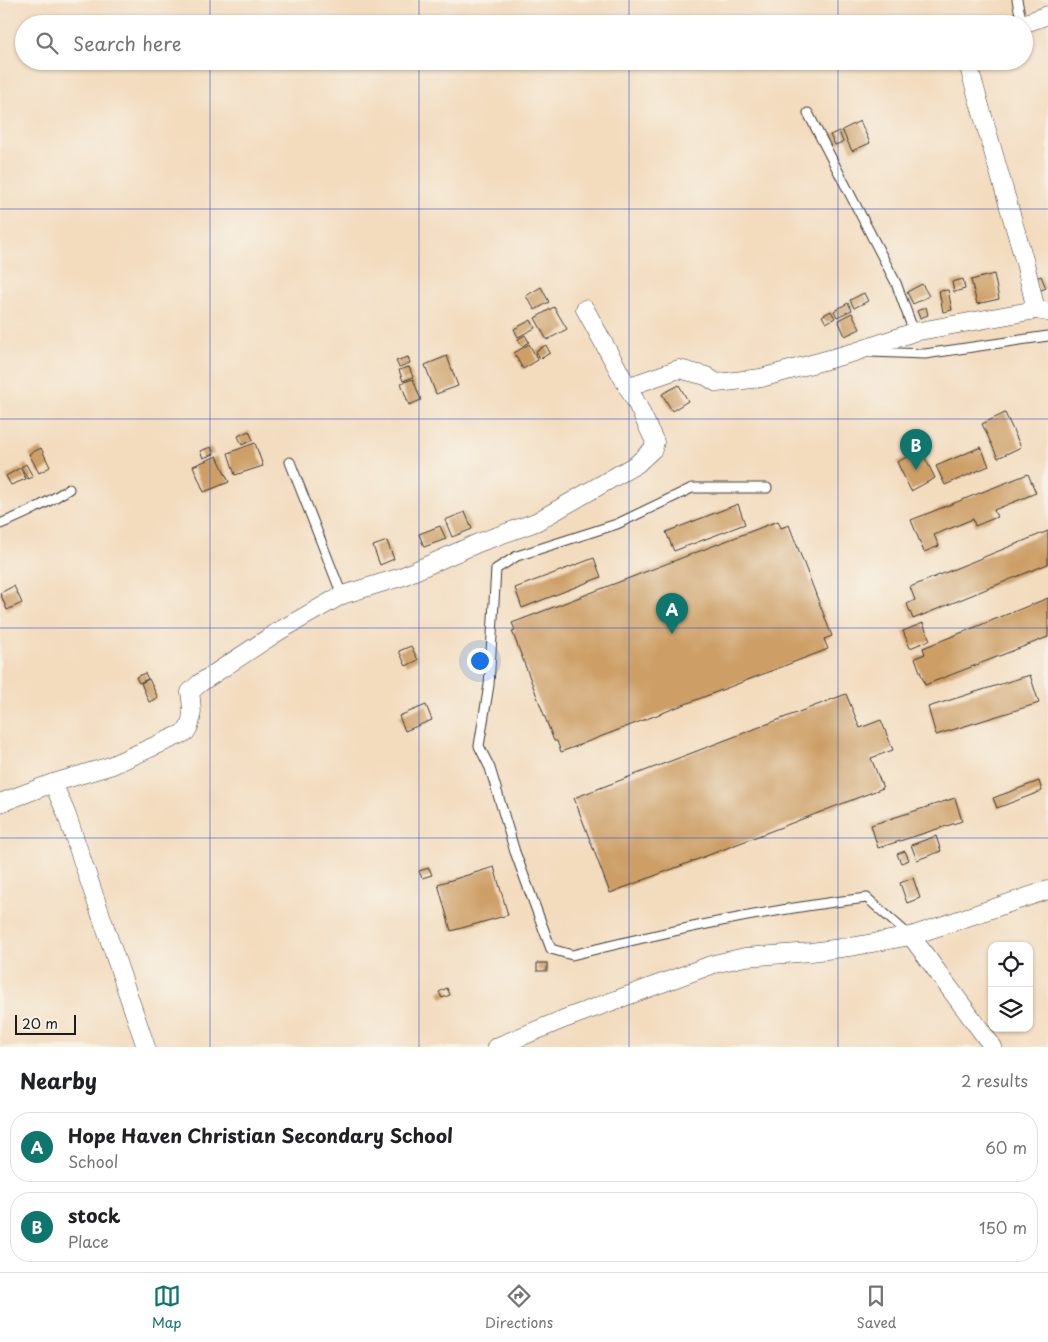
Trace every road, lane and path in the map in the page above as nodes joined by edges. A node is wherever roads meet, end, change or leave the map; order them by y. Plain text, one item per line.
1 (1017, 0) edge
2 (1021, 15) edge
3 (1048, 15) edge
4 (1033, 20) edge
5 (970, 70) edge
6 (808, 113) dead end
7 (585, 309) dead end
8 (1042, 311) edge
9 (914, 332) junction
10 (1048, 336) edge
11 (855, 352) junction
12 (627, 386) junction
13 (290, 462) dead end
14 (767, 488) dead end
15 (69, 489) dead end
16 (0, 524) edge
17 (342, 595) junction
18 (53, 783) junction
19 (0, 803) edge
20 (1048, 890) edge
21 (911, 936) junction
22 (146, 1047) edge
23 (496, 1047) edge
24 (993, 1047) edge

1 - 2 lane
3 - 4 street
5 - 8 street
6 - 9 lane
7 - 12 street
8 - 9 street
9 - 11 street
10 - 11 lane
11 - 12 street
12 - 17 street
13 - 17 lane
14 - 21 lane
15 - 16 lane
17 - 18 street
18 - 19 street
18 - 22 street
20 - 21 street
21 - 23 street
21 - 24 street

